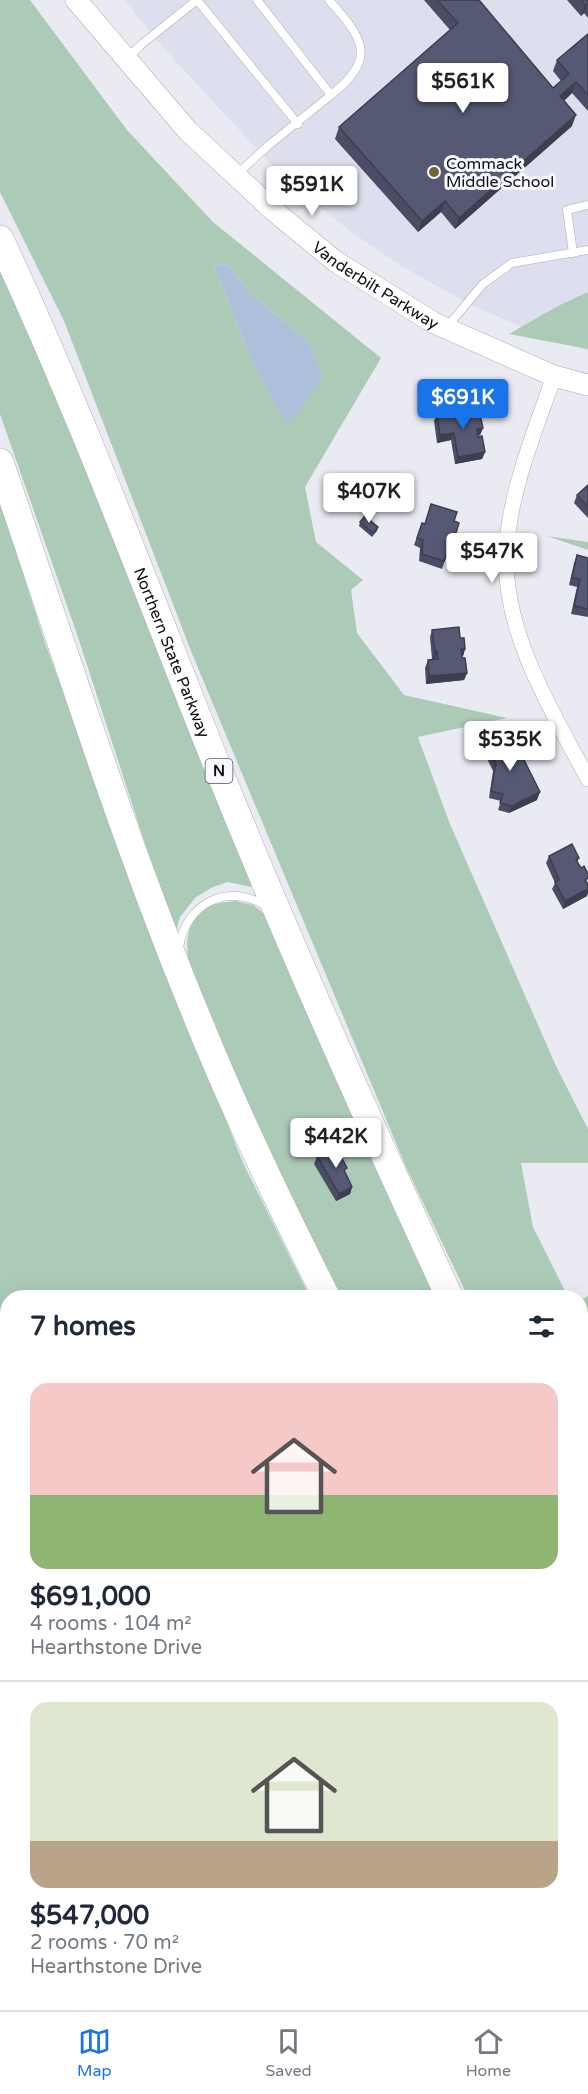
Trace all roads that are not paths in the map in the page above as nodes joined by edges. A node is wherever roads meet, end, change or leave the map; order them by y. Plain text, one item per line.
1 (76, 0) edge
2 (197, 0) edge
3 (257, 0) edge
4 (329, 0) edge
5 (126, 59) junction
6 (331, 95) junction
7 (298, 123) junction
8 (235, 176) junction
9 (588, 205) edge
10 (0, 239) edge
11 (588, 250) edge
12 (573, 253) junction
13 (447, 328) junction
14 (554, 376) junction
15 (588, 385) edge
16 (0, 462) edge
17 (588, 779) edge
18 (281, 918) junction
19 (176, 966) junction
20 (323, 1290) edge
21 (446, 1290) edge

1 - 5 main road, Vanderbilt Parkway
2 - 5 lane
2 - 7 lane
3 - 6 lane
4 - 6 lane
5 - 8 main road, Vanderbilt Parkway
6 - 7 lane
7 - 8 lane
8 - 13 main road, Vanderbilt Parkway
9 - 12 lane
10 - 18 highway, Northern State Parkway / N
11 - 12 lane
12 - 13 lane
13 - 14 main road, Vanderbilt Parkway
14 - 15 main road, Vanderbilt Parkway
14 - 17 street
16 - 19 highway
18 - 19 lane
18 - 21 highway, Northern State Parkway / N
19 - 20 highway

